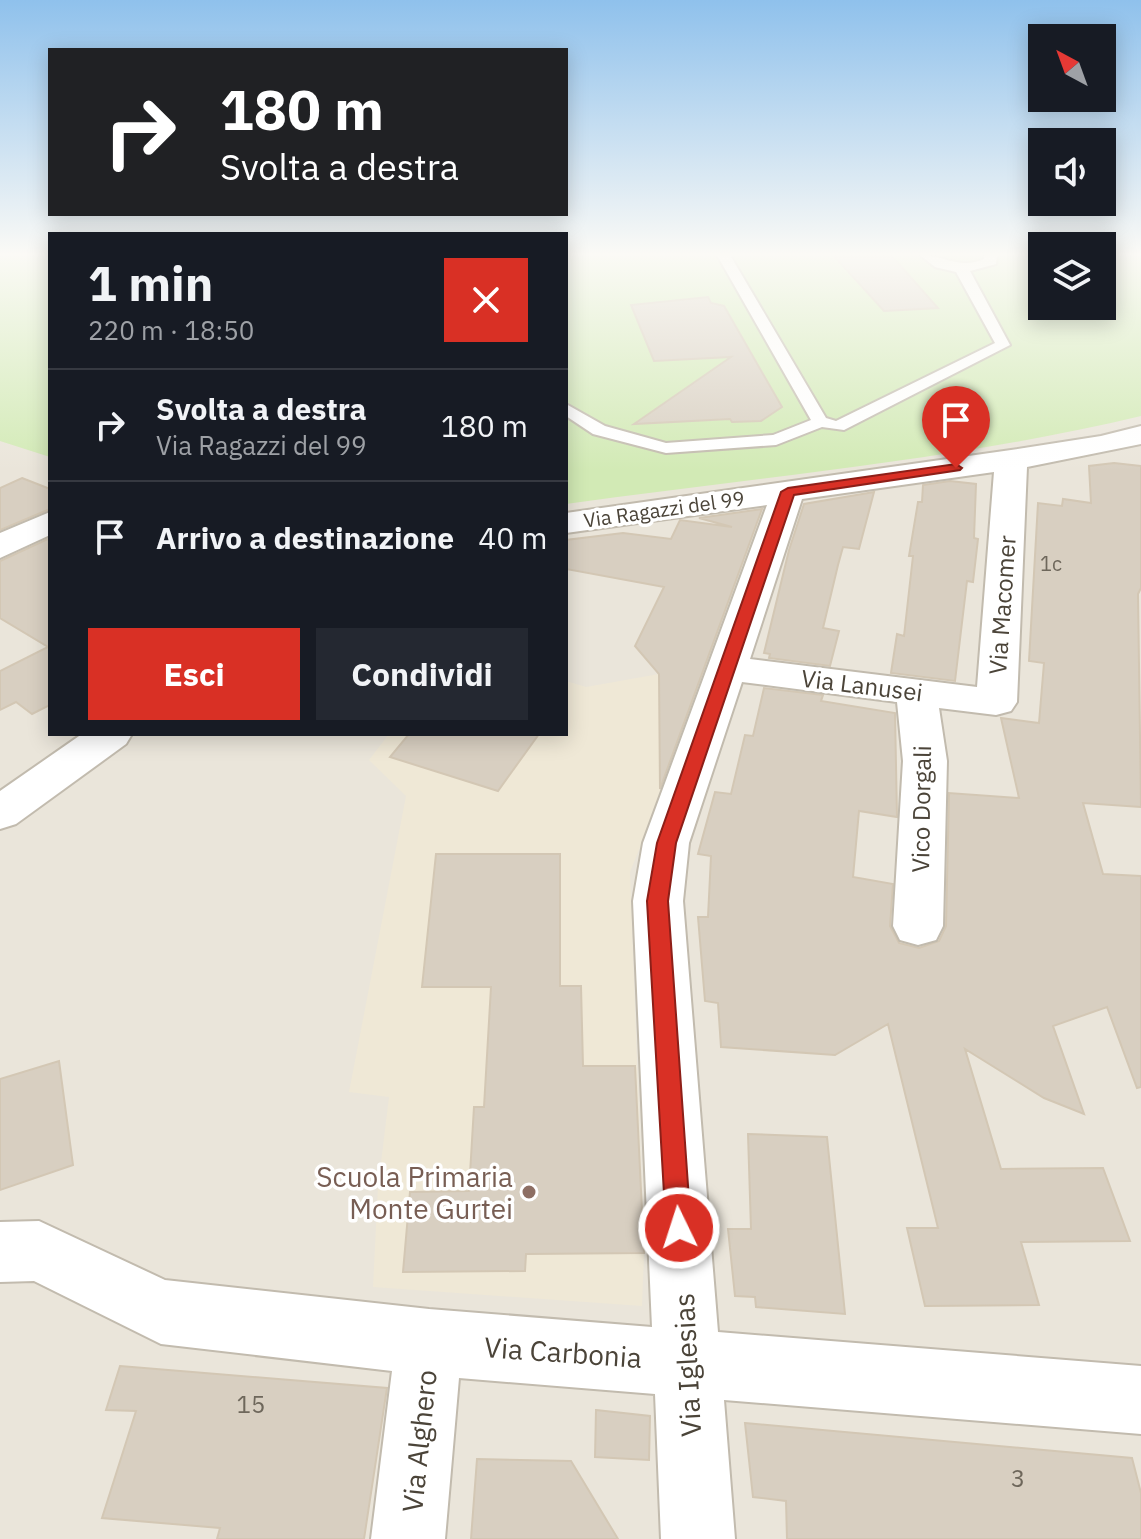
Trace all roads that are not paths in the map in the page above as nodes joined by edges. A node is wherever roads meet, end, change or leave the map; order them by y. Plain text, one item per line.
1 (765, 327) edge
2 (993, 327) edge
3 (568, 410) edge
4 (820, 422) junction
5 (1141, 435) edge
6 (1011, 460) junction
7 (788, 492) junction
8 (48, 523) edge
9 (568, 523) edge
10 (0, 547) edge
11 (727, 668) junction
12 (916, 692) junction
13 (996, 702) joint
14 (108, 736) edge
15 (0, 813) edge
16 (918, 926) dead end
17 (0, 1252) edge
18 (429, 1342) junction
19 (687, 1361) junction
20 (1141, 1400) edge
21 (408, 1539) edge
22 (698, 1539) edge

1 - 4 lane
2 - 4 lane
3 - 4 lane
5 - 6 street, Via Ragazzi del 99
6 - 7 street, Via Ragazzi del 99
6 - 13 street, Via Macomer
7 - 9 street, Via Ragazzi del 99
7 - 11 street, Via Iglesias
8 - 10 street
11 - 12 street, Via Lanusei
11 - 19 street, Via Iglesias
12 - 13 street, Via Lanusei
12 - 16 street, Vico Dorgali
14 - 15 street
17 - 18 street, Via Carbonia
18 - 19 street, Via Carbonia
18 - 21 street, Via Alghero
19 - 20 street, Via Carbonia
19 - 22 street, Via Iglesias

